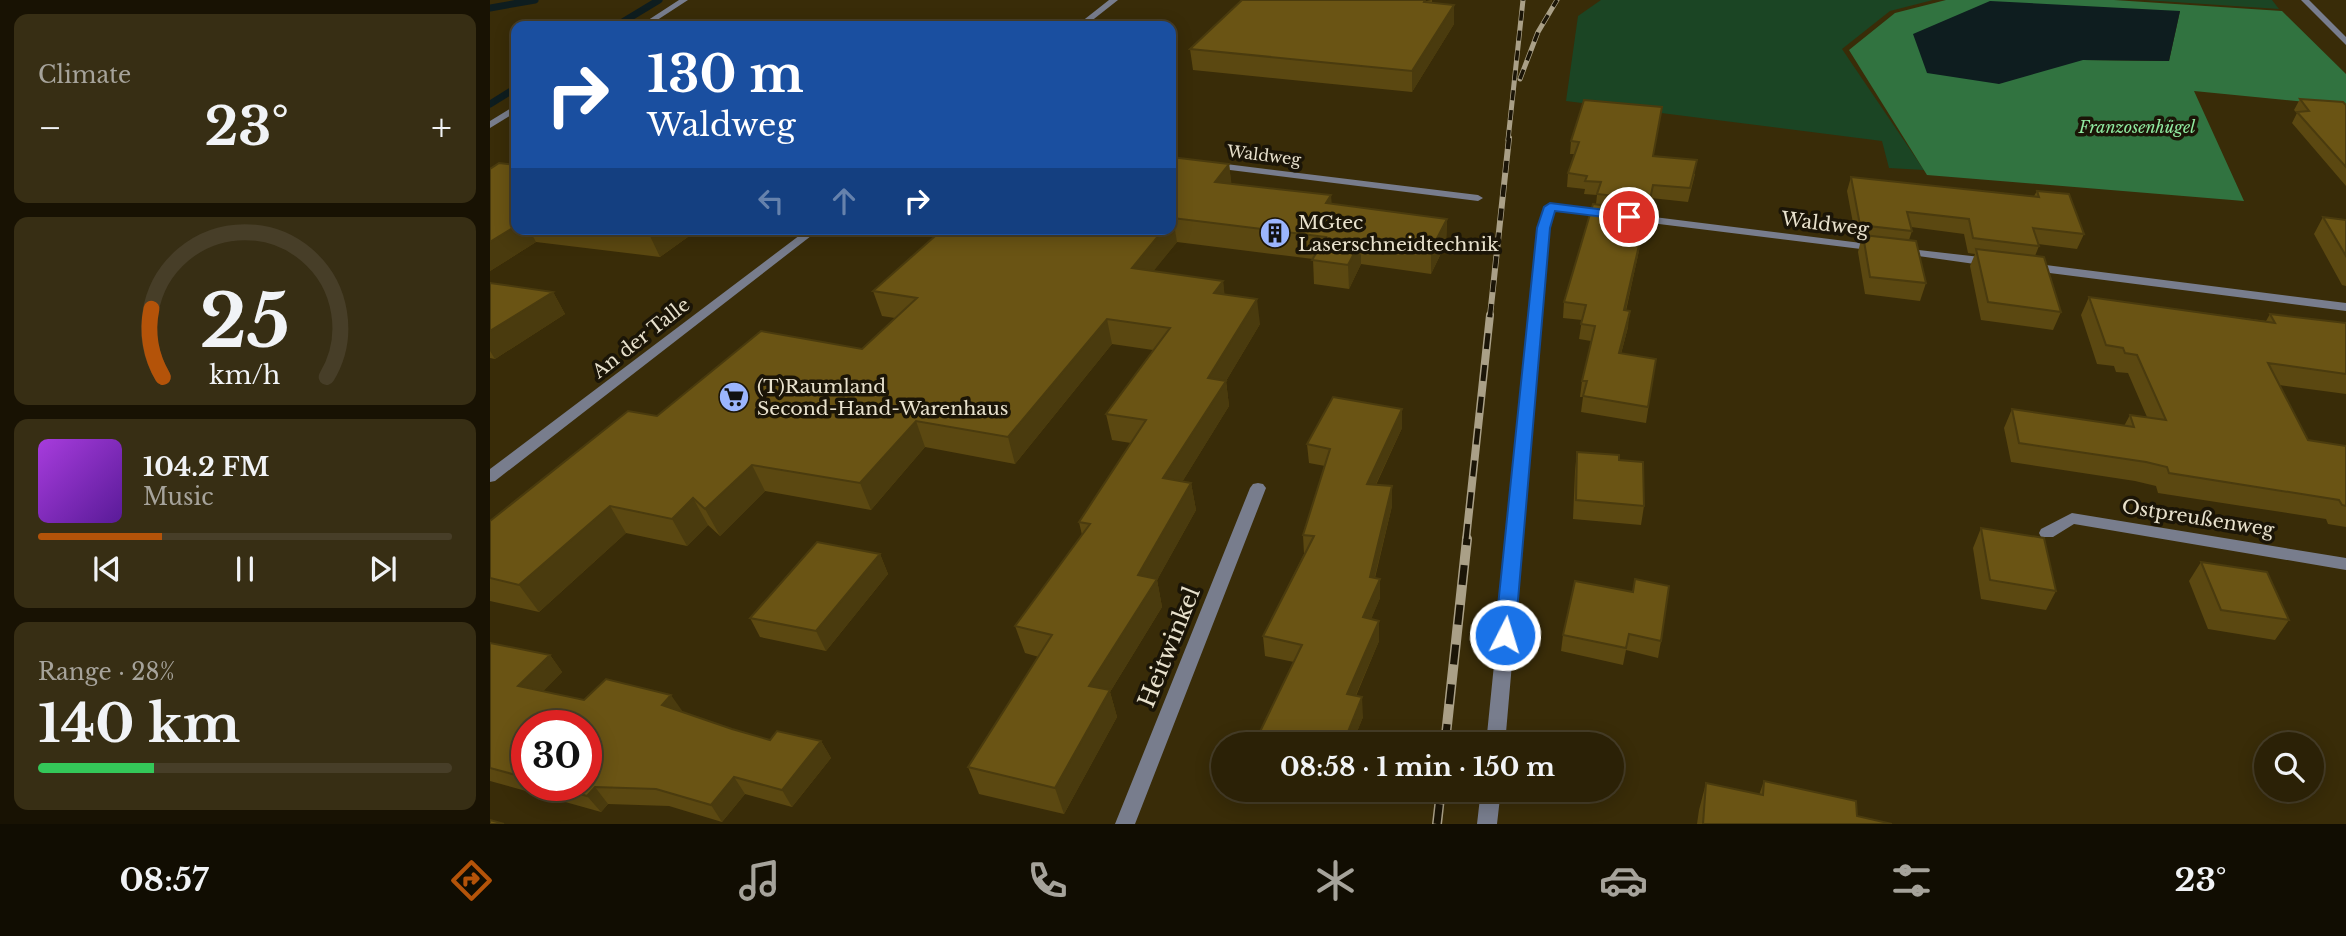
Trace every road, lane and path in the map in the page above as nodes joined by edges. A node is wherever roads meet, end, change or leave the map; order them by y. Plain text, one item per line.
1 (684, 0) edge
2 (1114, 0) edge
3 (2305, 0) edge
4 (651, 21) edge
5 (1087, 21) edge
6 (2346, 42) edge
7 (511, 111) edge
8 (490, 125) edge
9 (1195, 163) edge
10 (1478, 198) dead end
11 (807, 235) edge
12 (2003, 264) edge
13 (2016, 265) edge
14 (2346, 307) edge
15 (490, 477) edge
16 (1258, 488) dead end
17 (2047, 533) dead end
18 (2346, 564) edge
19 (1496, 732) edge
20 (1489, 802) edge
21 (1125, 824) edge
22 (1487, 824) edge

1 - 4 street
2 - 5 street
3 - 6 street
7 - 8 street
9 - 10 street, Waldweg
11 - 15 street, An der Talle
12 - 19 street, Waldweg
13 - 14 street
16 - 21 street, Heitwinkel
17 - 18 street, Ostpreußenweg
20 - 22 street

